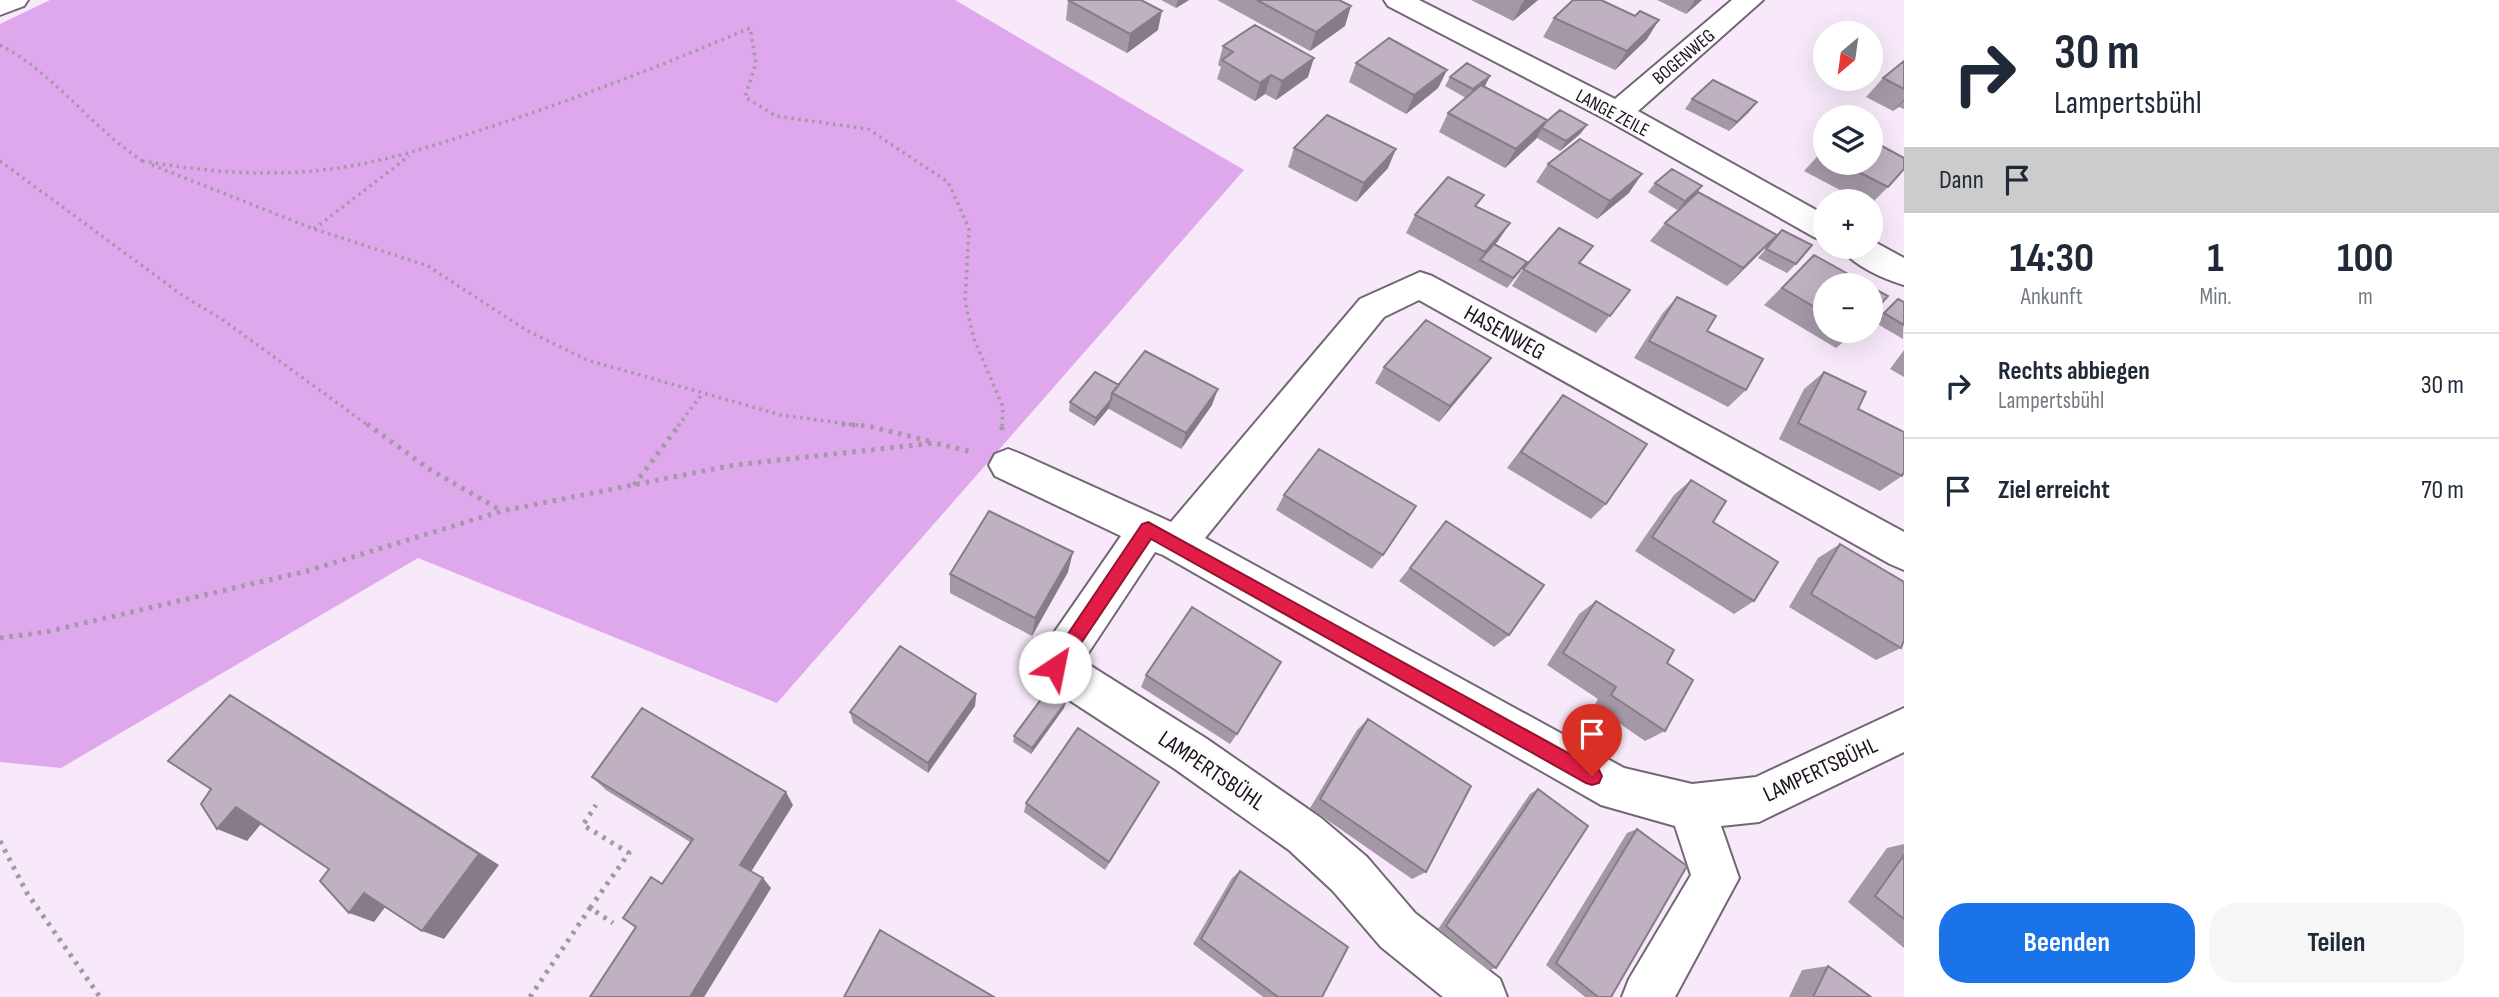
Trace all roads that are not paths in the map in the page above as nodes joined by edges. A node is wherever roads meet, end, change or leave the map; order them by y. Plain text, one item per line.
1 (14, 0) edge
2 (1398, 0) edge
3 (1749, 0) edge
4 (0, 7) edge
5 (1618, 113) junction
6 (1813, 222) edge
7 (1879, 259) edge
8 (1904, 273) edge
9 (1002, 462) road end
10 (1163, 536) junction
11 (1904, 552) edge
12 (1904, 729) edge
13 (1692, 807) junction
14 (1482, 997) edge
15 (1647, 997) edge

1 - 4 street
2 - 5 street, LANGE ZEILE
3 - 5 street, BOGENWEG
5 - 6 street, LANGE ZEILE
7 - 8 street
9 - 10 street, LAMPERTSBÜHL
10 - 11 street, HASENWEG
10 - 13 street, LAMPERTSBÜHL
10 - 14 street, LAMPERTSBÜHL
12 - 13 street, LAMPERTSBÜHL
13 - 15 street

